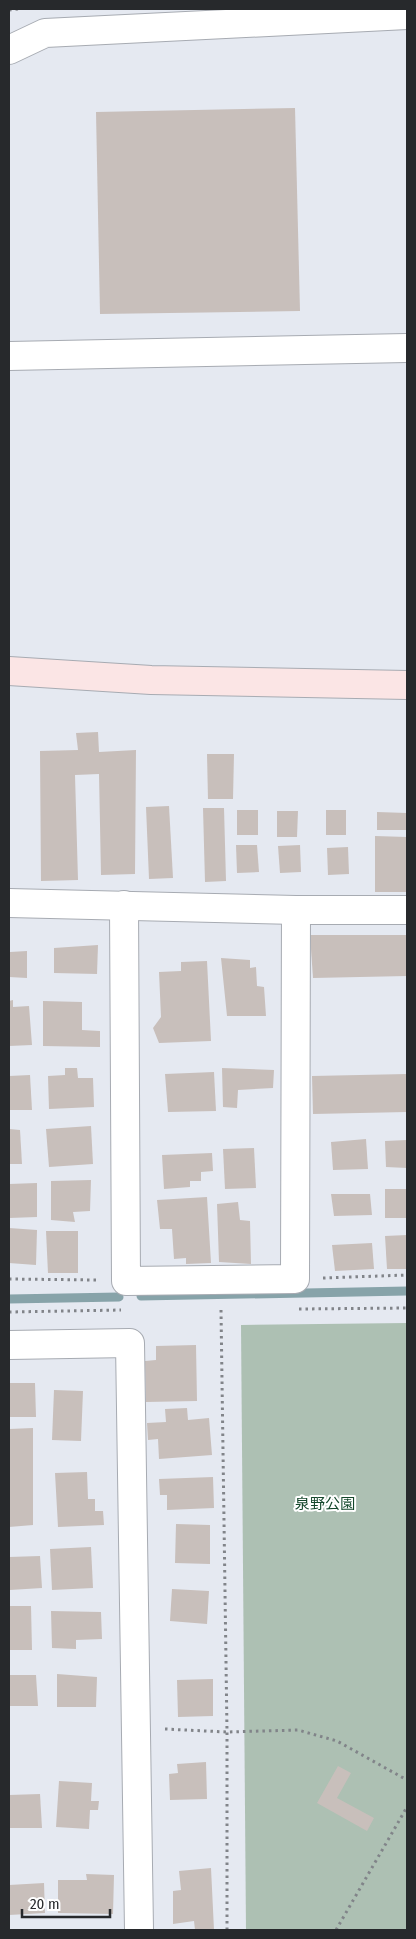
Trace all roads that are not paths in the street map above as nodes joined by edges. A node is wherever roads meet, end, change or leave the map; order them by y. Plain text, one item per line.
1 (407, 15) edge
2 (9, 50) edge
3 (407, 348) edge
4 (9, 356) edge
5 (9, 671) edge
6 (407, 685) edge
7 (9, 904) edge
8 (124, 905) junction
9 (296, 910) junction
10 (407, 910) edge
11 (9, 1345) edge
12 (135, 1930) edge
13 (139, 1930) edge

1 - 2 street
3 - 4 street
5 - 6 street
7 - 8 street
8 - 9 street
8 - 9 street
9 - 10 street
11 - 13 street
12 - 13 street

